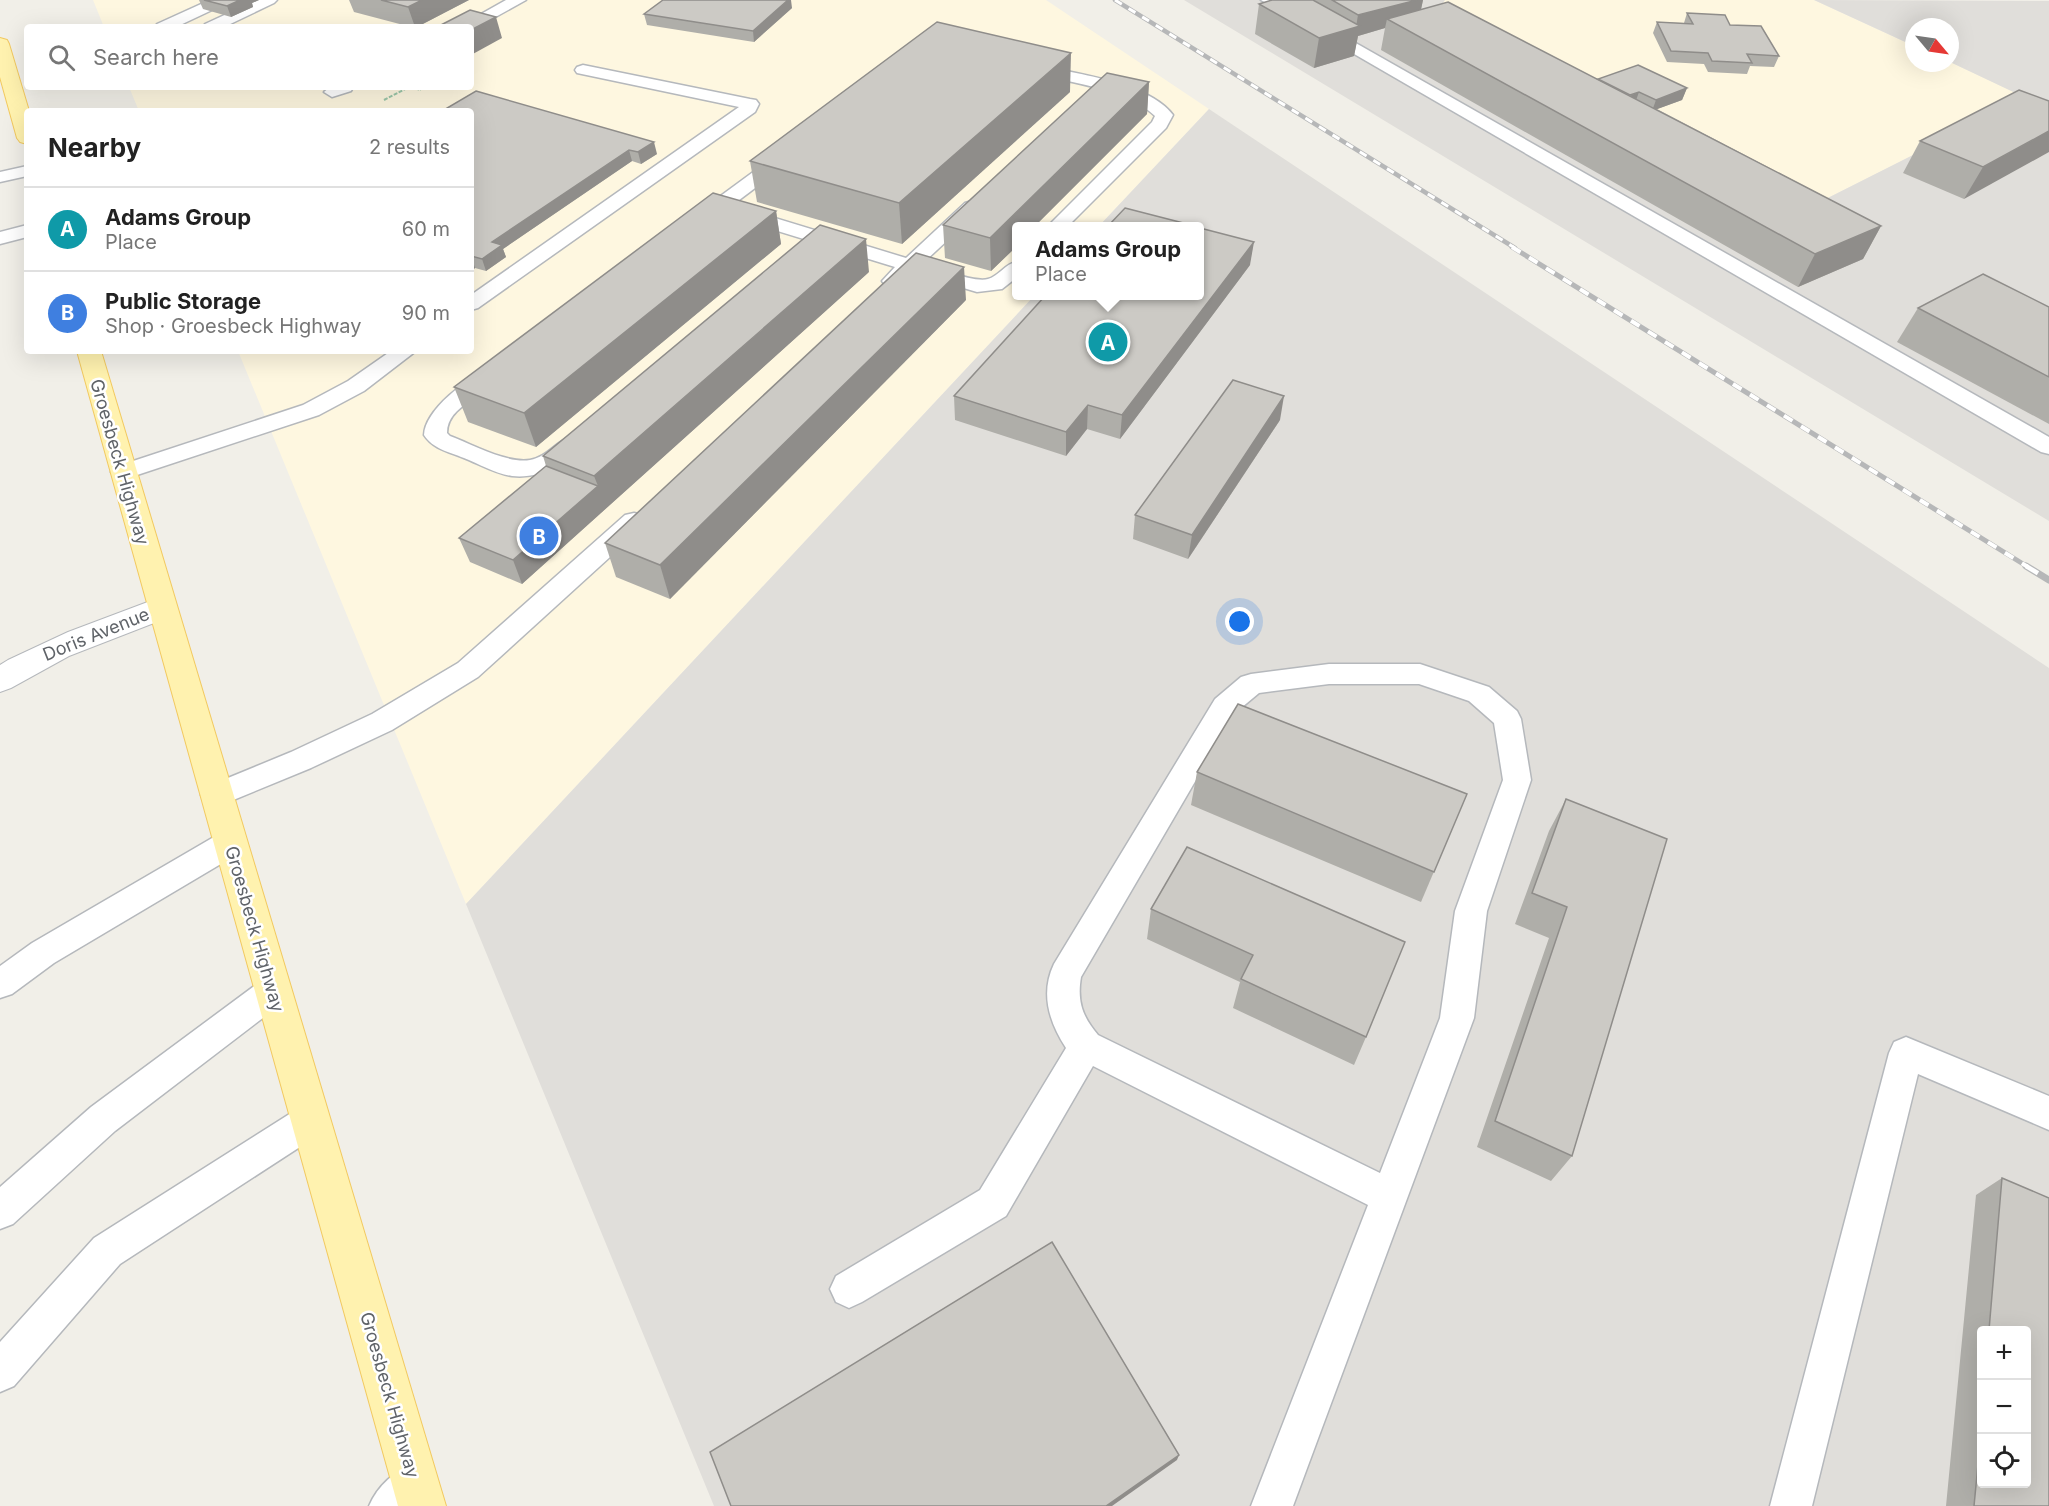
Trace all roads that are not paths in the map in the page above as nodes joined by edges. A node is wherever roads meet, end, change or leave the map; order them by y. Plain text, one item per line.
1 (222, 0) edge
2 (269, 0) edge
3 (518, 0) edge
4 (1269, 0) edge
5 (170, 24) edge
6 (217, 24) edge
7 (472, 24) edge
8 (0, 44) edge
9 (1010, 64) edge
10 (583, 70) dead end
11 (1102, 86) junction
12 (1085, 102) edge
13 (24, 128) edge
14 (801, 145) edge
15 (24, 172) edge
16 (0, 177) edge
17 (988, 192) edge
18 (718, 207) junction
19 (1062, 222) edge
20 (24, 232) edge
21 (680, 236) edge
22 (0, 238) edge
23 (819, 238) junction
24 (801, 253) edge
25 (909, 265) junction
26 (1012, 273) edge
27 (875, 297) edge
28 (474, 302) edge
29 (90, 354) edge
30 (401, 354) edge
31 (510, 362) edge
32 (594, 426) edge
33 (2049, 447) edge
34 (123, 472) junction
35 (651, 505) edge
36 (161, 608) junction
37 (0, 680) edge
38 (216, 795) junction
39 (230, 843) junction
40 (0, 984) edge
41 (273, 992) junction
42 (1086, 1046) junction
43 (2049, 1113) edge
44 (311, 1120) junction
45 (1390, 1197) junction
46 (0, 1211) edge
47 (849, 1290) dead end
48 (0, 1372) edge
49 (409, 1498) edge
50 (1272, 1506) edge
51 (1791, 1506) edge

1 - 5 lane
2 - 6 lane
3 - 7 lane
4 - 33 lane
8 - 13 main road
9 - 11 lane
10 - 28 lane
11 - 12 lane
11 - 19 lane
14 - 18 lane
15 - 16 lane
17 - 25 lane
18 - 21 lane
18 - 23 lane
20 - 22 lane
23 - 24 lane
23 - 25 lane
25 - 26 lane
25 - 27 lane
29 - 34 main road, Groesbeck Highway
30 - 34 lane
31 - 32 lane
34 - 36 main road, Groesbeck Highway
35 - 38 lane
36 - 37 street, Doris Avenue
36 - 38 main road, Groesbeck Highway
38 - 39 main road, Groesbeck Highway
39 - 40 lane
39 - 41 main road, Groesbeck Highway
41 - 44 main road, Groesbeck Highway
41 - 46 lane
42 - 45 lane
42 - 45 lane
42 - 47 lane
43 - 51 lane
44 - 48 lane
44 - 49 main road, Groesbeck Highway
45 - 50 lane

